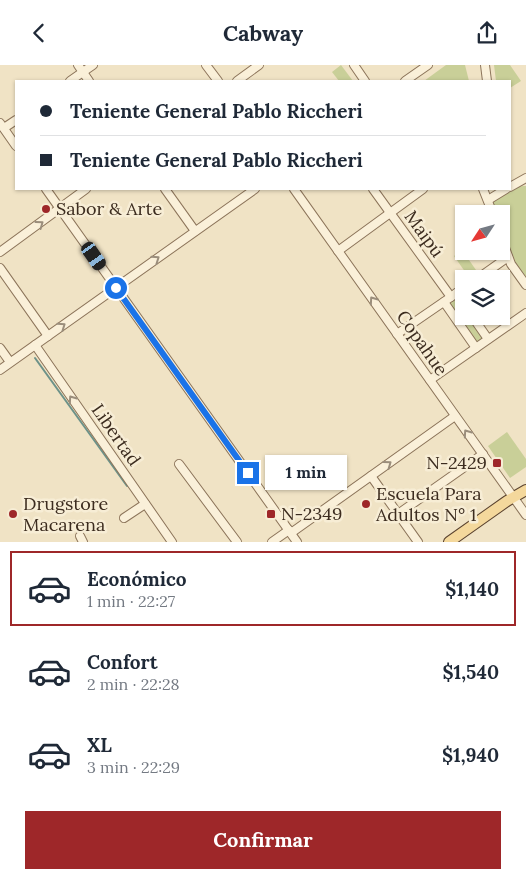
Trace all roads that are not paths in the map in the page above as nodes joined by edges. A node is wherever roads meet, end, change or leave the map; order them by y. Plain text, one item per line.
1 (93, 65) edge
2 (206, 65) edge
3 (259, 65) edge
4 (354, 65) edge
5 (427, 65) edge
6 (485, 65) edge
7 (80, 69) edge
8 (71, 80) edge
9 (89, 80) edge
10 (217, 80) edge
11 (238, 80) edge
12 (364, 80) edge
13 (406, 80) edge
14 (487, 80) edge
15 (15, 120) edge
16 (2, 126) edge
17 (15, 145) edge
18 (526, 178) edge
19 (511, 186) edge
20 (47, 190) edge
21 (85, 190) edge
22 (166, 190) edge
23 (254, 190) edge
24 (295, 190) edge
25 (374, 190) edge
26 (423, 190) edge
27 (484, 190) edge
28 (504, 190) edge
29 (488, 200) junction
30 (490, 205) edge
31 (60, 208) junction
32 (390, 213) junction
33 (195, 231) junction
34 (338, 251) junction
35 (0, 252) edge
36 (504, 260) edge
37 (510, 260) edge
38 (0, 268) edge
39 (490, 270) edge
40 (526, 285) edge
41 (116, 288) junction
42 (454, 295) joint
43 (444, 302) junction
44 (526, 313) edge
45 (478, 325) edge
46 (397, 334) junction
47 (48, 336) junction
48 (488, 339) junction
49 (35, 345) junction
50 (0, 348) edge
51 (476, 348) junction
52 (10, 362) junction
53 (0, 370) edge
54 (430, 380) junction
55 (455, 416) junction
56 (483, 454) junction
57 (179, 464) dead end
58 (371, 476) junction
59 (526, 490) edge
60 (513, 497) junction
61 (145, 504) junction
62 (398, 514) junction
63 (526, 515) edge
64 (124, 518) dead end
65 (290, 531) junction
66 (172, 541) edge
67 (237, 541) edge
68 (272, 541) edge
69 (297, 541) edge
70 (418, 541) edge
71 (449, 541) edge

1 - 7 street
2 - 10 street
3 - 11 street
4 - 12 street
5 - 13 street
6 - 14 street
7 - 8 street
7 - 9 street
15 - 16 street
16 - 17 street
18 - 19 street
20 - 31 street
21 - 31 street
22 - 33 street
23 - 33 street
24 - 34 street, Copahue
25 - 32 street, Maipú
26 - 32 street
27 - 29 street
28 - 29 street
29 - 30 street
35 -> 31 street
31 - 41 street
32 - 34 street
32 - 42 street, Maipú
41 -> 33 street
46 -> 34 street, Copahue
36 - 39 street
37 - 40 street
38 - 47 street
47 -> 41 street
41 - 65 street
42 - 43 street
43 - 46 street
43 - 51 street
44 - 48 street
45 - 48 street
46 - 54 street, Copahue
47 - 49 street
48 - 51 street
49 - 52 street
61 -> 49 street, Libertad
50 - 52 street
51 - 54 street
52 - 53 street
54 - 55 street, Copahue
56 -> 55 street, Copahue
58 -> 55 street
56 - 60 street, Copahue
56 - 62 street
57 - 67 street
58 - 62 street
58 - 65 street
59 - 60 main road
60 - 63 street, Copahue
60 - 71 main road
61 - 64 street
61 - 66 street, Libertad
62 - 70 street
65 - 68 street
65 - 69 street

